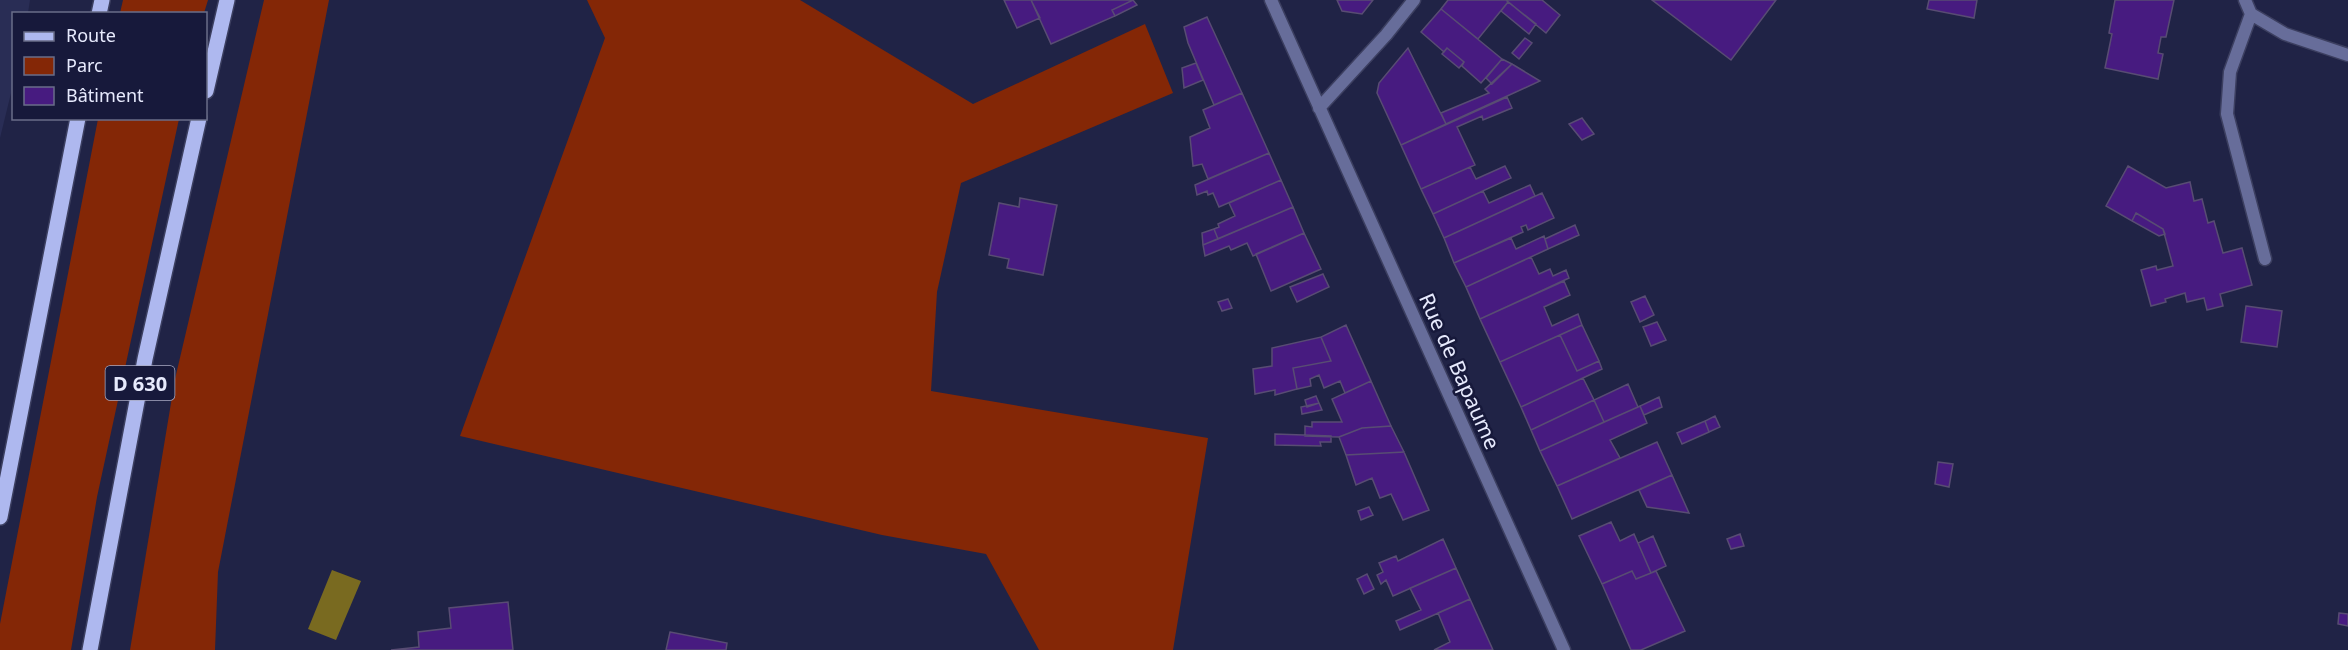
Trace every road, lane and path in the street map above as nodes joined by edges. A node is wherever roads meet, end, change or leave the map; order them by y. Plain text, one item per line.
1 (227, 0) edge
2 (1271, 0) edge
3 (1414, 0) edge
4 (2245, 0) edge
5 (2251, 14) junction
6 (2348, 55) edge
7 (207, 87) edge
8 (1319, 108) junction
9 (78, 120) edge
10 (199, 120) edge
11 (2265, 259) dead end
12 (0, 517) edge
13 (90, 650) edge
14 (1564, 650) edge

1 - 7 main road
2 - 8 street, Rue de Bapaume
3 - 8 street
4 - 5 street
5 - 6 street
5 - 11 street
8 - 14 street, Rue de Bapaume
9 - 12 main road
10 - 13 main road, D 630

